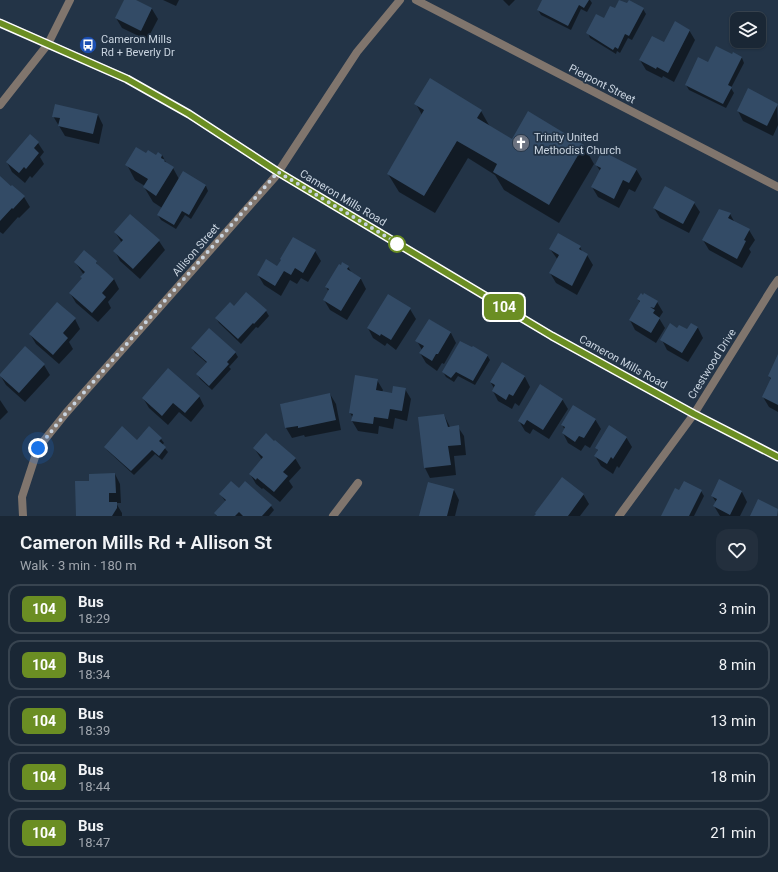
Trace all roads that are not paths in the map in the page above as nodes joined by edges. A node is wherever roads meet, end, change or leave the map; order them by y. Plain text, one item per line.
1 (70, 0) edge
2 (400, 0) edge
3 (416, 0) edge
4 (0, 23) edge
5 (48, 44) junction
6 (0, 104) edge
7 (278, 172) junction
8 (778, 188) edge
9 (778, 280) edge
10 (694, 414) junction
11 (778, 457) edge
12 (358, 483) dead end
13 (23, 516) edge
14 (333, 516) edge
15 (619, 516) edge

1 - 5 street
2 - 7 street, Allison Street
3 - 8 street, Pierpont Street
4 - 5 street, Cameron Mills Road
5 - 6 street
5 - 7 street, Cameron Mills Road
7 - 10 street, Cameron Mills Road
7 - 13 street, Allison Street
9 - 10 street, Crestwood Drive
10 - 11 street, Cameron Mills Road
10 - 15 street, Crestwood Drive
12 - 14 street

